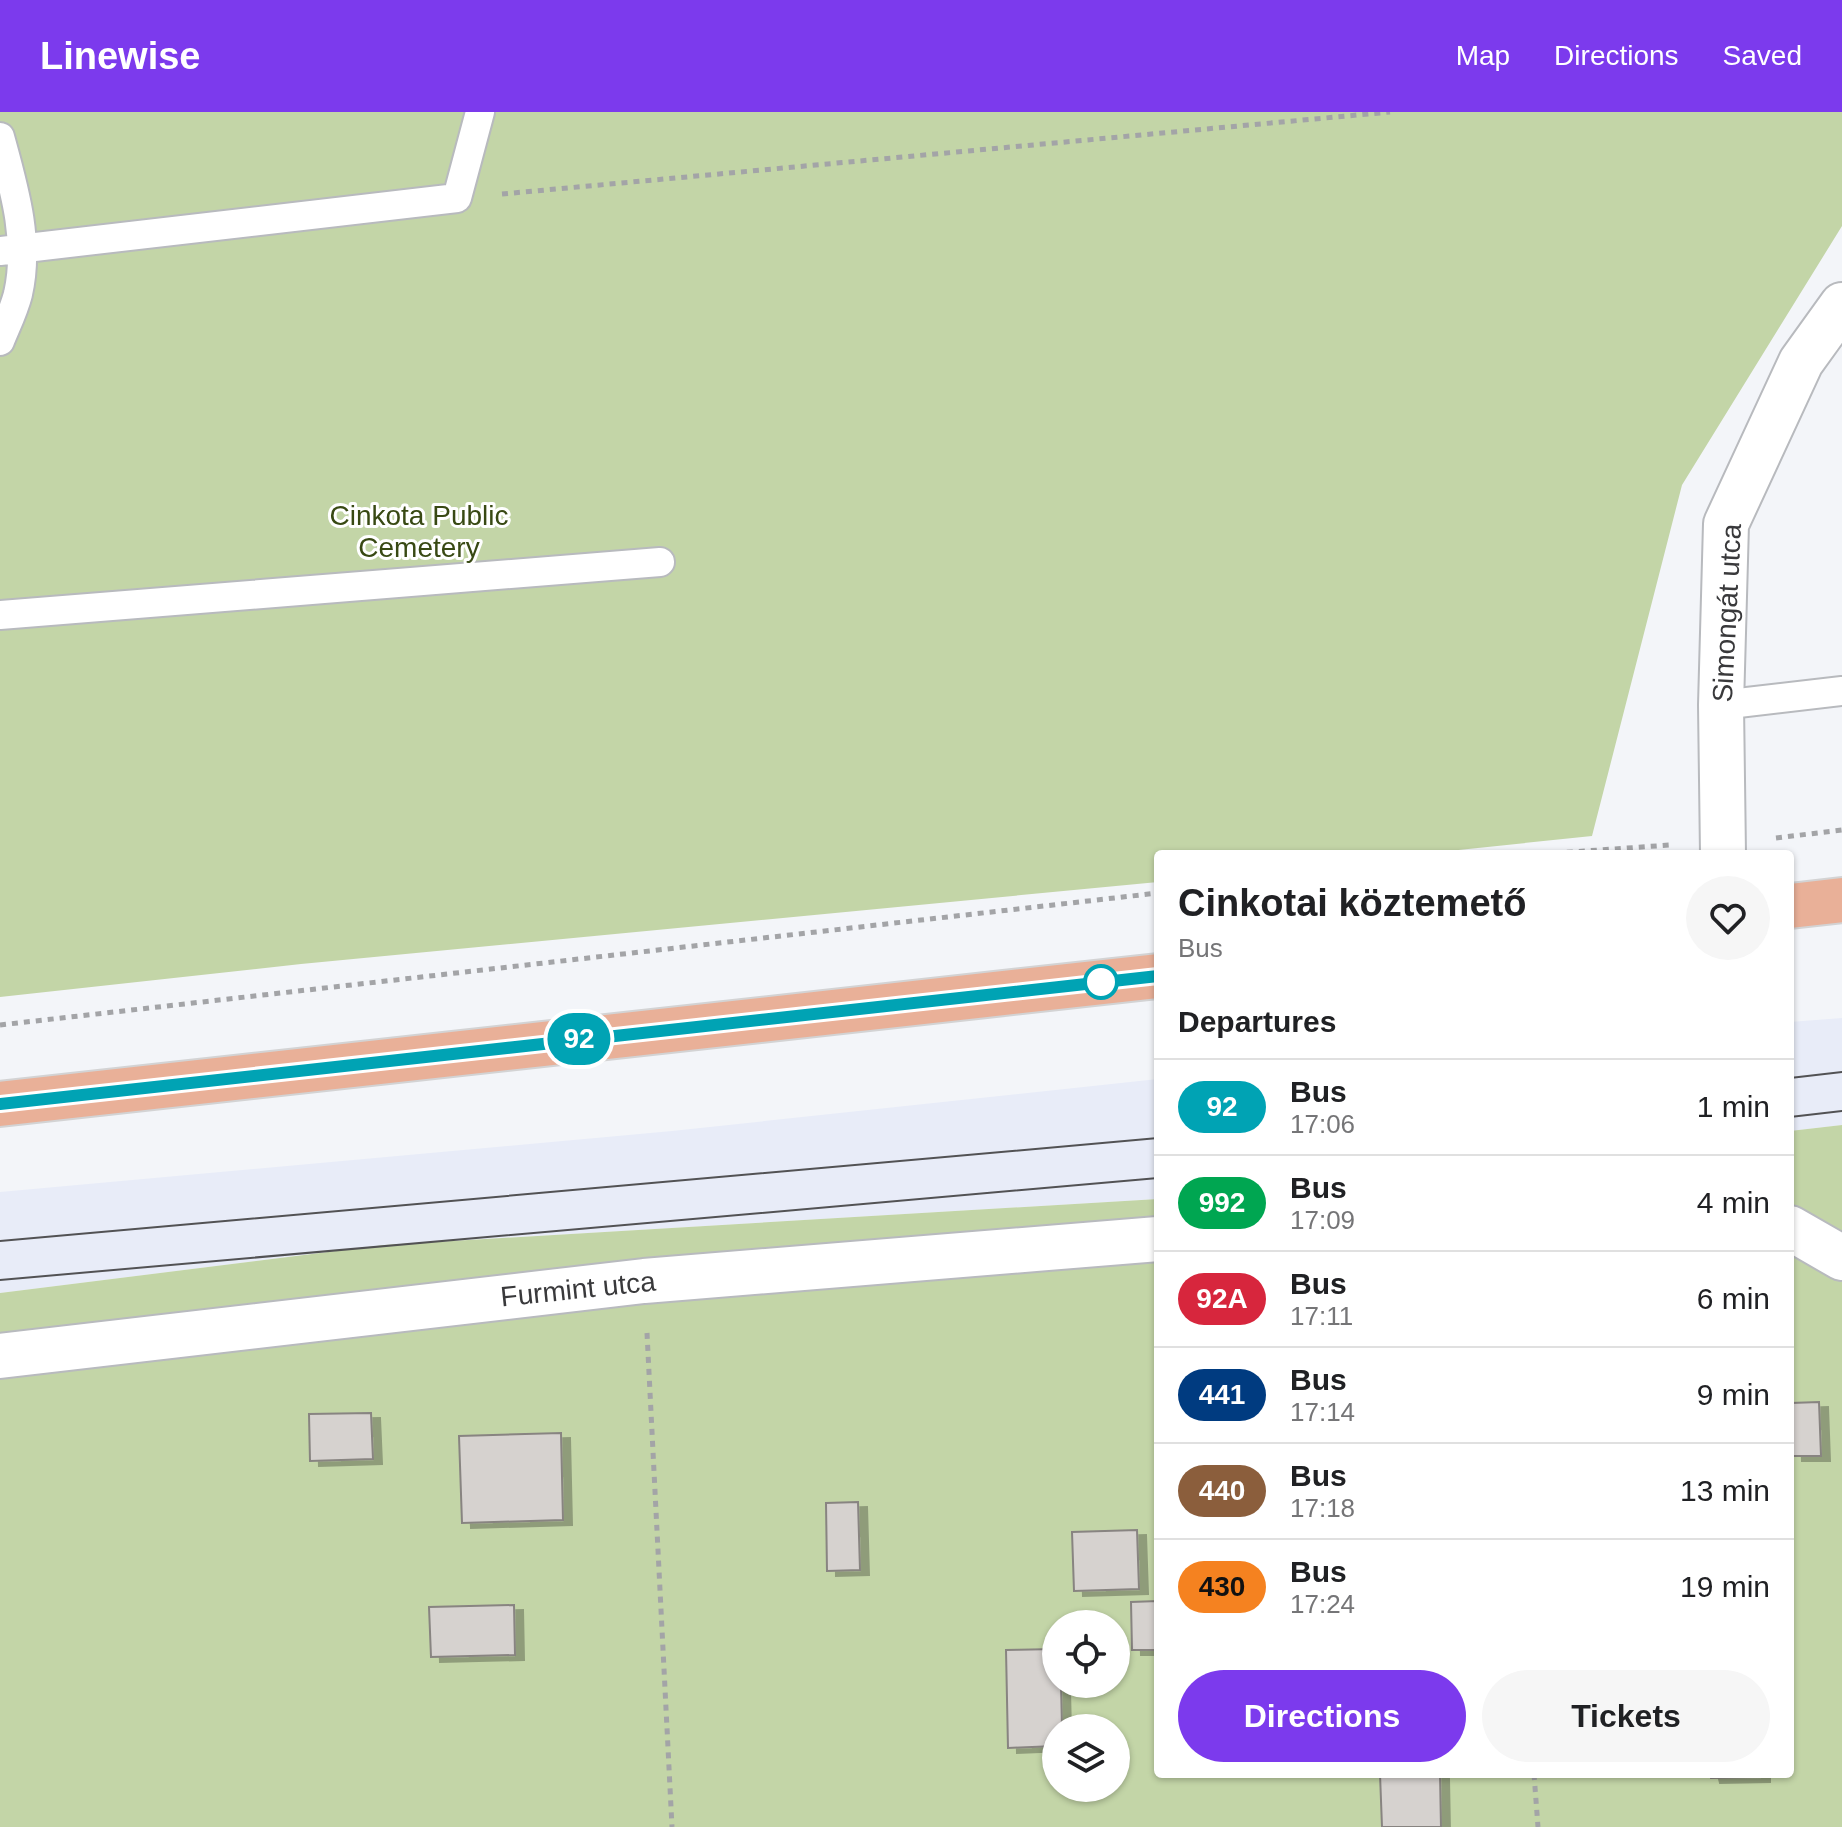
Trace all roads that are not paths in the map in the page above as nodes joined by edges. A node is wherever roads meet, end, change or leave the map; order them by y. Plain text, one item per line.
1 (480, 112) edge
2 (0, 137) edge
3 (11, 250) edge
4 (1842, 305) edge
5 (0, 341) edge
6 (660, 562) dead end
7 (0, 615) edge
8 (1842, 691) edge
9 (1721, 705) junction
10 (1723, 848) edge
11 (1842, 900) edge
12 (1794, 906) edge
13 (1154, 976) edge
14 (0, 1104) edge
15 (1794, 1230) edge
16 (1154, 1239) edge
17 (1842, 1258) edge
18 (0, 1356) edge

1 - 3 lane
2 - 3 lane
3 - 5 lane
4 - 9 street, Simongát utca
6 - 7 lane
8 - 9 lane
9 - 10 street, Simongát utca
11 - 12 main road
13 - 14 main road
15 - 17 street
16 - 18 street, Furmint utca

